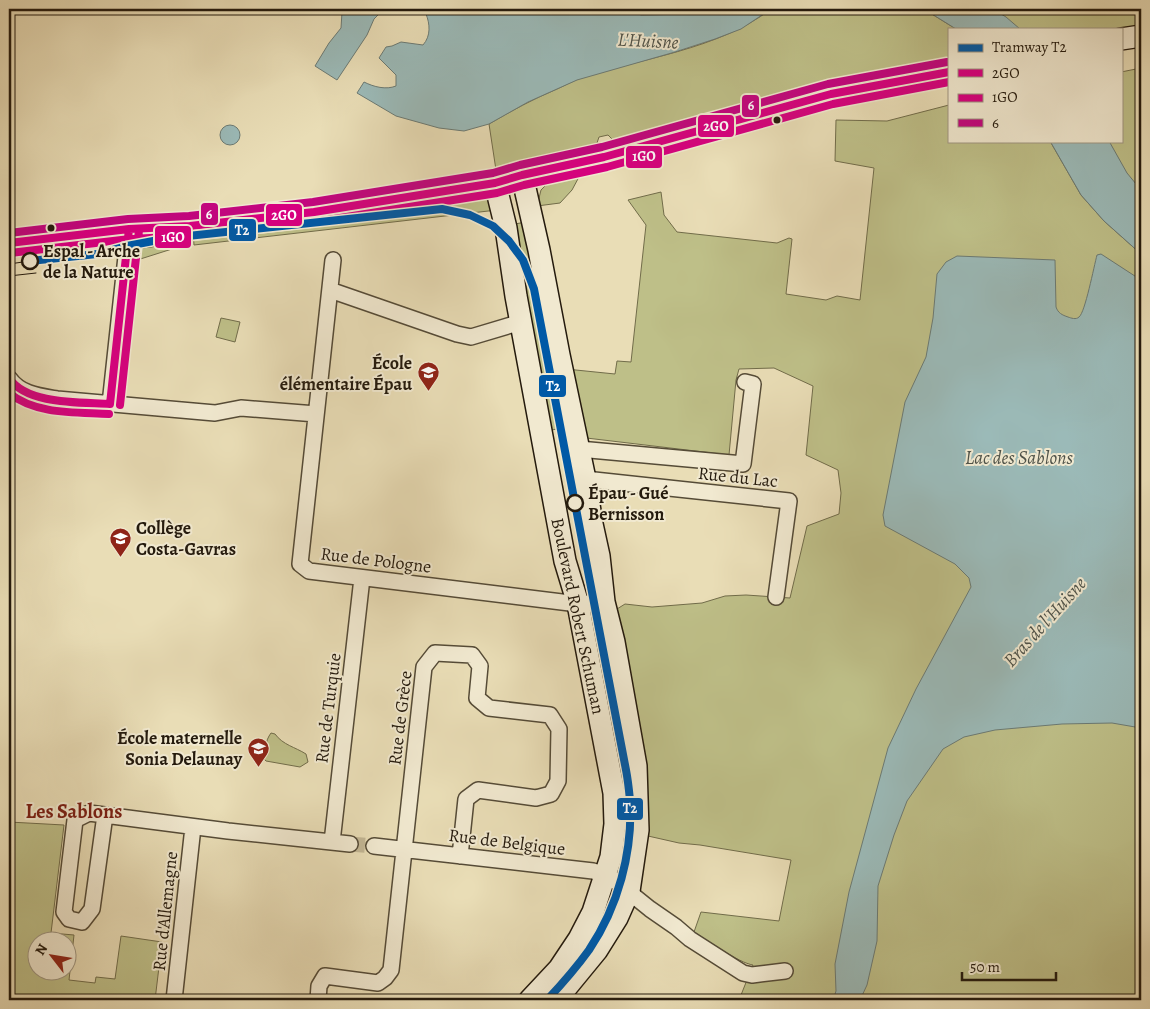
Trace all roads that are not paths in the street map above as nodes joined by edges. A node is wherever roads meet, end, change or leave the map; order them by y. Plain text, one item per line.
1 (945, 73) edge
2 (522, 175) junction
3 (495, 183) junction
4 (129, 229) junction
5 (9, 243) edge
6 (333, 260) dead end
7 (330, 290) junction
8 (521, 322) junction
9 (9, 378) edge
10 (745, 382) dead end
11 (110, 404) junction
12 (316, 414) junction
13 (578, 449) junction
14 (585, 479) junction
15 (362, 578) junction
16 (776, 597) dead end
17 (604, 602) junction
18 (578, 604) junction
19 (105, 815) junction
20 (193, 827) junction
21 (332, 842) junction
22 (350, 844) tunnel mouth
23 (374, 846) tunnel mouth
24 (404, 849) junction
25 (460, 856) junction
26 (606, 875) junction
27 (629, 891) junction
28 (785, 971) dead end
29 (174, 1000) edge
30 (318, 1000) edge
31 (530, 1000) edge
32 (556, 1000) edge

1 - 2 street
2 - 3 street
2 - 13 street, Boulevard Robert Schuman
3 - 4 street
3 - 8 street, Boulevard Robert Schuman
4 - 5 street
4 - 11 street
6 - 7 street, Rue de Pologne
7 - 8 street
7 - 12 street, Rue de Pologne
8 - 18 street, Boulevard Robert Schuman
9 - 11 street
10 - 13 street, Rue du Lac
11 - 12 street
12 - 15 street, Rue de Pologne
13 - 14 street, Boulevard Robert Schuman
14 - 16 street, Rue du Lac
14 - 17 street, Boulevard Robert Schuman
15 - 18 street, Rue de Pologne
15 - 21 street, Rue de Turquie
17 - 18 street, Rue de Pologne
17 - 27 street, Boulevard Robert Schuman
18 - 26 street, Boulevard Robert Schuman
19 - 19 street
19 - 20 street
20 - 21 street
20 - 29 street, Rue d'Allemagne
21 - 22 street
23 - 24 street, Rue de Belgique
24 - 25 street, Rue de Belgique
24 - 25 street, Rue de Grèce
24 - 30 street
25 - 26 street, Rue de Belgique
26 - 27 street, Rue de Belgique
26 - 31 street, Boulevard Robert Schuman
27 - 28 street, Rue de Belgique
27 - 32 street, Boulevard Robert Schuman

